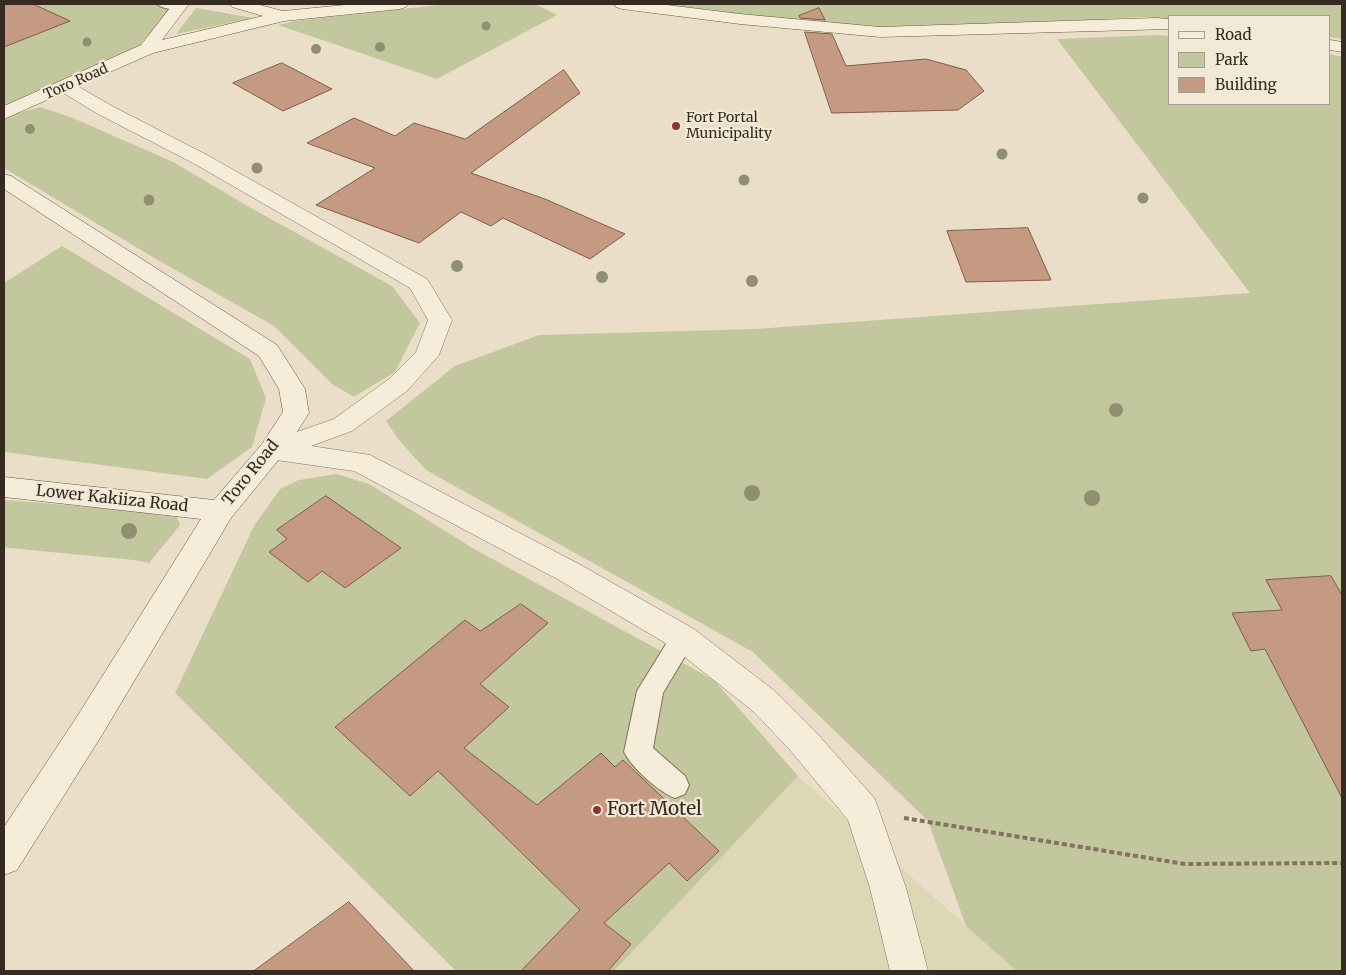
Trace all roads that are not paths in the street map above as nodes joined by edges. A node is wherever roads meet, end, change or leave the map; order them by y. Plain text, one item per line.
1 (175, 4) edge
2 (238, 4) edge
3 (400, 4) edge
4 (622, 4) edge
5 (284, 16) junction
6 (1168, 24) edge
7 (148, 50) junction
8 (66, 87) junction
9 (4, 113) edge
10 (4, 180) edge
11 (271, 451) junction
12 (4, 487) edge
13 (221, 510) junction
14 (683, 638) junction
15 (675, 785) dead end
16 (4, 858) edge
17 (909, 971) edge

1 - 7 main road
2 - 5 main road
3 - 5 main road
4 - 6 main road
5 - 7 main road, Toro Road
7 - 8 main road, Toro Road
8 - 9 main road, Toro Road
8 - 11 main road
10 - 11 main road, Toro Road
11 - 13 main road, Toro Road
11 - 14 main road
12 - 13 main road, Lower Kakiiza Road
13 - 16 main road, Toro Road
14 - 15 lane
14 - 17 main road

